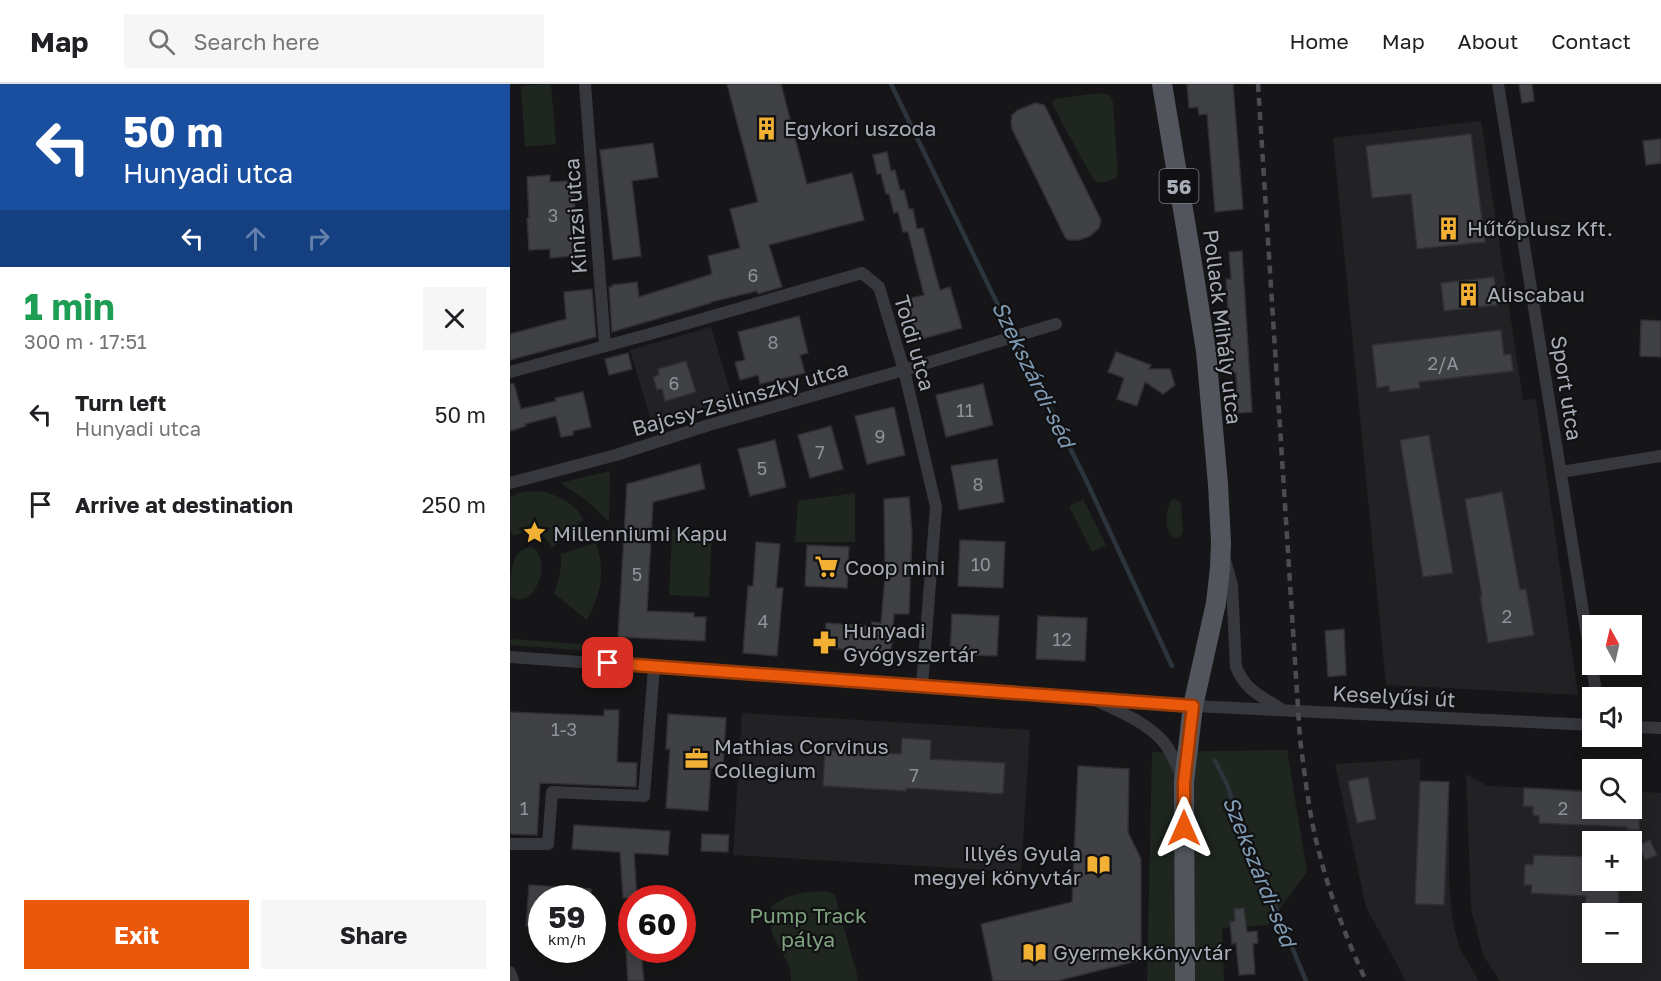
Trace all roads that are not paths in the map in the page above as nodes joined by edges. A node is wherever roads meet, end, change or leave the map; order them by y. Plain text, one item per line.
1 (585, 84) edge
2 (1162, 84) edge
3 (1498, 84) edge
4 (1056, 324) dead end
5 (605, 346) junction
6 (904, 370) junction
7 (510, 372) edge
8 (1661, 456) edge
9 (1561, 472) junction
10 (510, 483) edge
11 (1221, 542) junction
12 (510, 657) edge
13 (654, 667) junction
14 (922, 686) junction
15 (1595, 687) edge
16 (1091, 698) junction
17 (1193, 706) junction
18 (1282, 710) junction
19 (1582, 724) edge
20 (1642, 727) edge
21 (1661, 728) edge
22 (1184, 782) junction
23 (510, 844) edge
24 (510, 972) edge
25 (513, 981) edge
26 (1185, 981) edge

1 - 5 street, Kinizsi utca
2 - 11 main road, Pollack Mihály utca / 56
3 - 9 street, Sport utca
4 - 6 street, Bajcsy-Zsilinszky utca
5 - 6 street, Toldi utca
5 - 7 street, Toldi utca
6 - 10 street, Bajcsy-Zsilinszky utca
6 - 14 street, Toldi utca
8 - 9 street
9 - 15 street, Sport utca
11 - 17 main road, Pollack Mihály utca / 56
11 - 18 street, Pollack Mihály utca
12 - 13 street, Keselyűsi út
13 - 14 street, Keselyűsi út
13 - 23 street
14 - 16 street, Keselyűsi út
16 - 17 street, Keselyűsi út
16 - 22 street
17 - 18 street, Keselyűsi út
17 - 22 main road, 56
18 - 19 street, Keselyűsi út
20 - 21 street
22 - 26 main road, 56
24 - 25 street

